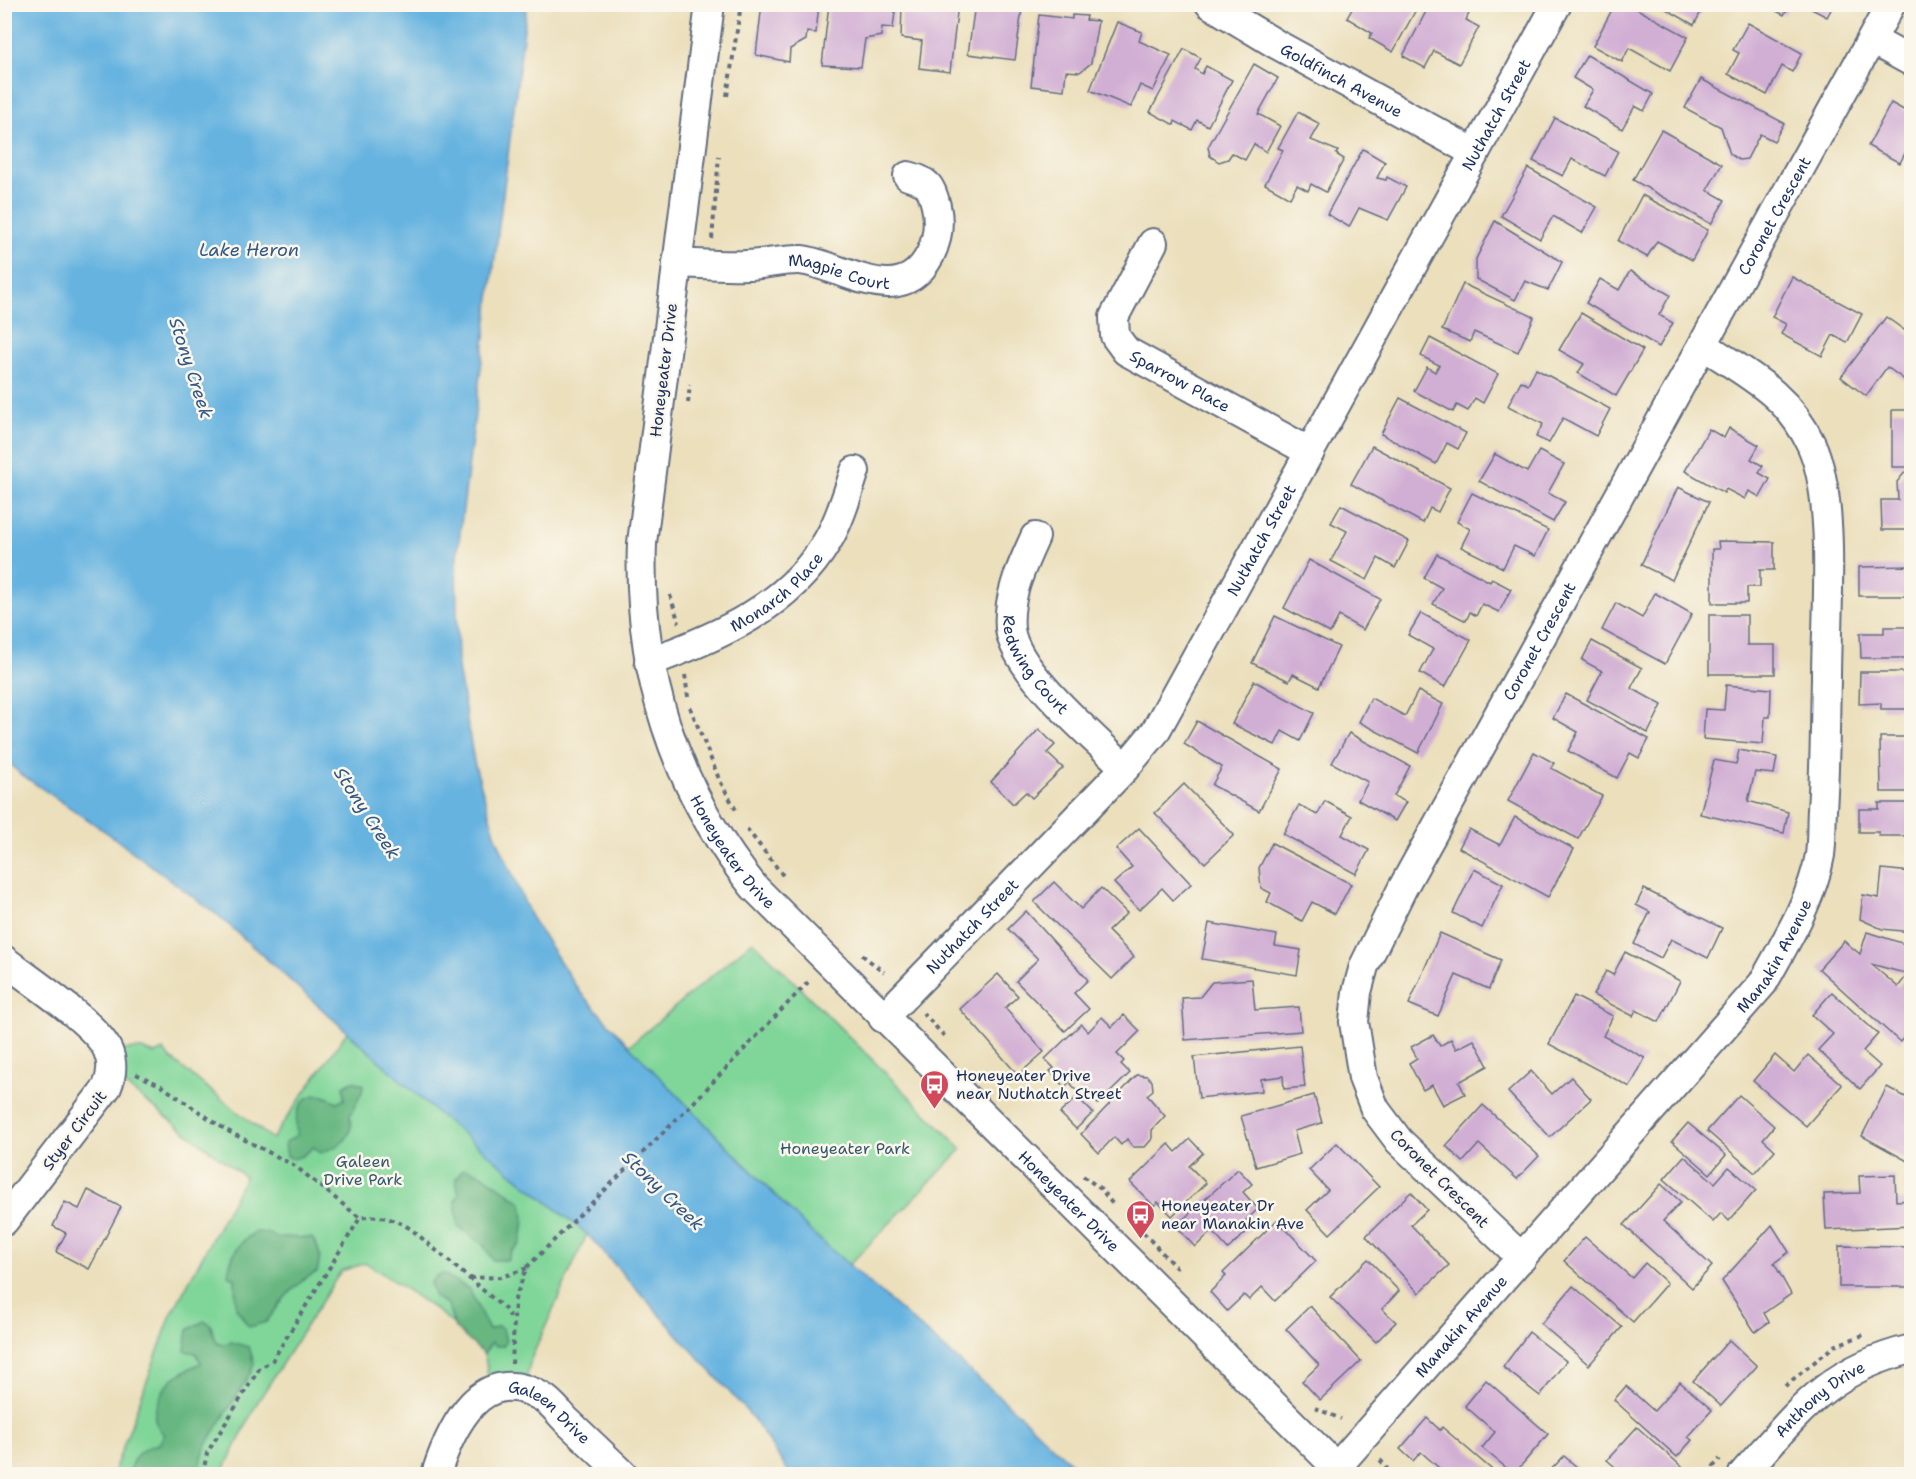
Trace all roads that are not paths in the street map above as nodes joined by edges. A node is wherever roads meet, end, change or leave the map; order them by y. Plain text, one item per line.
1 (710, 4) edge
2 (1557, 4) edge
3 (1891, 4) edge
4 (1210, 5) edge
5 (1872, 40) junction
6 (1911, 62) edge
7 (1475, 153) junction
8 (908, 176) dead end
9 (1153, 243) dead end
10 (677, 263) junction
11 (1703, 345) junction
12 (1310, 452) junction
13 (855, 471) dead end
14 (1035, 537) dead end
15 (649, 662) junction
16 (1125, 768) junction
17 (4, 960) edge
18 (883, 1018) junction
19 (4, 1221) edge
20 (1522, 1258) junction
21 (1911, 1348) edge
22 (1340, 1471) edge
23 (436, 1474) edge
24 (622, 1474) edge
25 (1743, 1474) edge

1 - 10 street, Honeyeater Drive
2 - 7 street, Nuthatch Street
3 - 5 street, Coronet Crescent
4 - 7 street, Goldfinch Avenue
5 - 6 street
5 - 11 street, Coronet Crescent
7 - 12 street, Nuthatch Street
8 - 10 street, Magpie Court
9 - 12 street, Sparrow Place
10 - 15 street, Honeyeater Drive
11 - 20 street, Coronet Crescent
11 - 20 street, Manakin Avenue
12 - 16 street, Nuthatch Street
13 - 15 street, Monarch Place
14 - 16 street, Redwing Court
15 - 18 street, Honeyeater Drive
16 - 18 street, Nuthatch Street
17 - 19 street, Styer Circuit
18 - 22 street, Honeyeater Drive
20 - 22 street, Manakin Avenue
21 - 25 street, Anthony Drive
23 - 24 street, Galeen Drive

